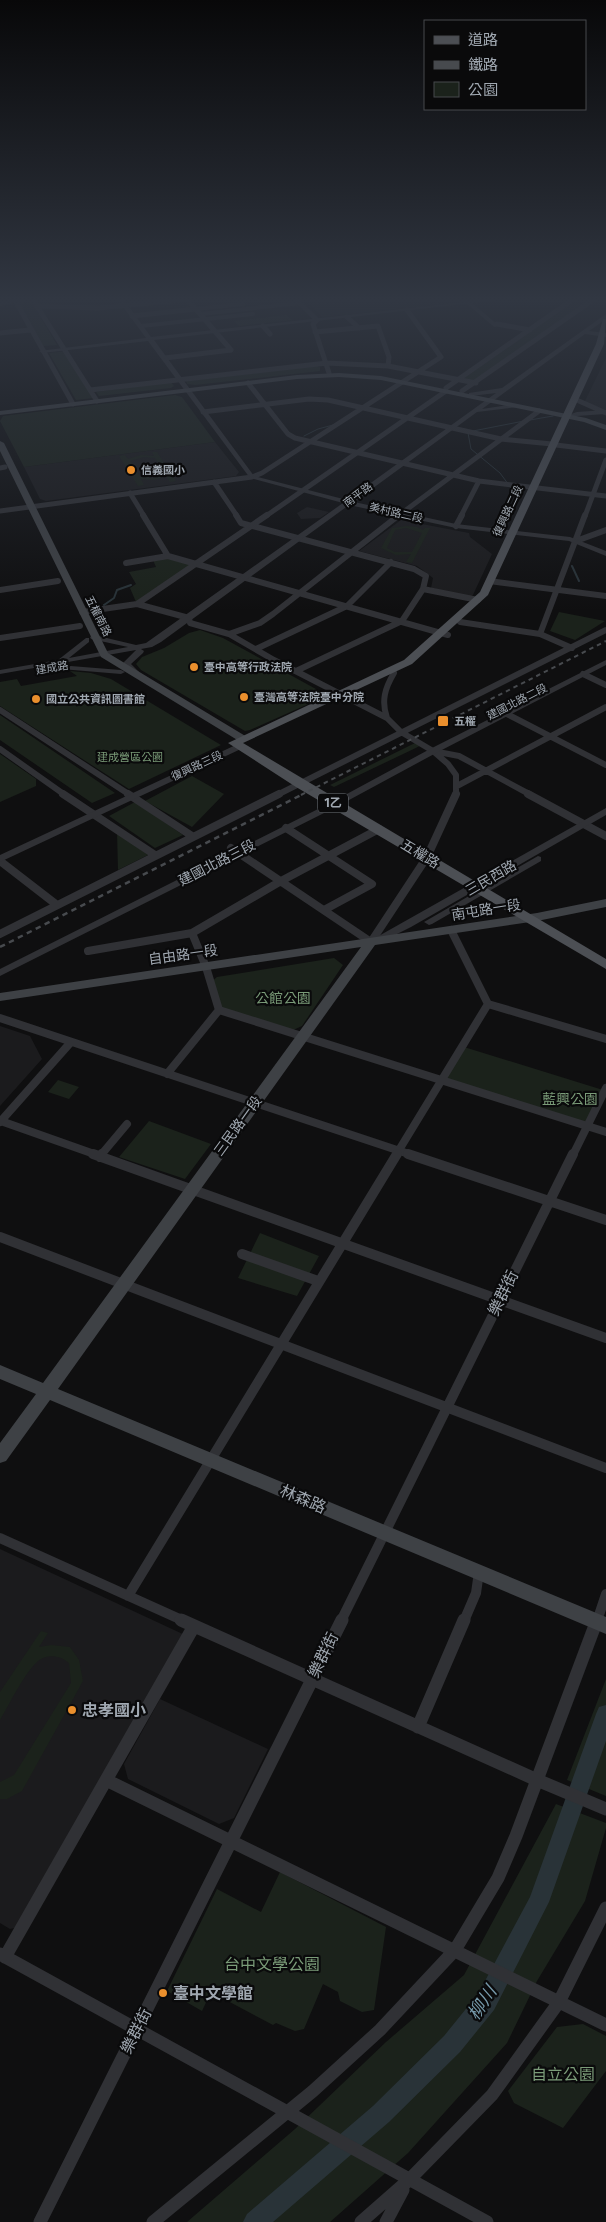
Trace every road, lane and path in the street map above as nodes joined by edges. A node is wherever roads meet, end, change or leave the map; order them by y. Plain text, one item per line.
1 (67, 404) edge
2 (197, 404) edge
3 (266, 404) joint
4 (344, 404) edge
5 (369, 404) edge
6 (427, 404) edge
7 (474, 404) edge
8 (487, 404) edge
9 (508, 404) edge
10 (574, 404) edge
11 (577, 404) edge
12 (586, 404) edge
13 (518, 406) junction
14 (362, 408) junction
15 (476, 411) junction
16 (539, 411) junction
17 (0, 412) edge
18 (203, 412) junction
19 (606, 412) edge
20 (569, 416) junction
21 (407, 418) junction
22 (606, 427) edge
23 (453, 428) junction
24 (501, 439) junction
25 (310, 441) junction
26 (0, 443) edge
27 (554, 445) junction
28 (606, 451) edge
29 (357, 452) junction
30 (2, 455) edge
31 (606, 460) edge
32 (405, 464) junction
33 (3, 467) edge
34 (452, 475) junction
35 (252, 477) junction
36 (479, 481) junction
37 (214, 482) junction
38 (536, 487) junction
39 (302, 490) junction
40 (130, 494) junction
41 (593, 494) junction
42 (606, 496) edge
43 (352, 502) junction
44 (27, 507) junction
45 (0, 511) edge
46 (402, 513) junction
47 (457, 525) junction
48 (250, 526) junction
49 (606, 530) edge
50 (516, 532) junction
51 (301, 539) junction
52 (576, 541) junction
53 (352, 553) junction
54 (606, 554) edge
55 (168, 556) junction
56 (391, 562) junction
57 (126, 563) dead end
58 (197, 564) junction
59 (242, 578) junction
60 (250, 580) junction
61 (58, 581) junction
62 (493, 581) junction
63 (424, 589) junction
64 (556, 589) junction
65 (0, 590) edge
66 (299, 594) junction
67 (606, 596) edge
68 (478, 600) junction
69 (137, 604) junction
70 (347, 606) junction
71 (82, 612) junction
72 (189, 621) junction
73 (402, 621) junction
74 (460, 622) junction
75 (80, 626) junction
76 (606, 630) edge
77 (229, 634) junction
78 (540, 634) junction
79 (444, 635) junction
80 (0, 638) edge
81 (90, 638) junction
82 (572, 648) junction
83 (140, 649) junction
84 (256, 649) junction
85 (606, 656) edge
86 (102, 657) junction
87 (606, 662) edge
88 (61, 664) junction
89 (296, 671) junction
90 (120, 672) junction
91 (389, 673) junction
92 (0, 674) edge
93 (136, 674) junction
94 (583, 674) junction
95 (606, 685) edge
96 (342, 695) junction
97 (606, 707) edge
98 (0, 710) edge
99 (507, 714) junction
100 (387, 718) junction
101 (401, 732) junction
102 (551, 736) junction
103 (242, 742) junction
104 (0, 749) edge
105 (430, 749) junction
106 (606, 765) edge
107 (485, 771) junction
108 (304, 782) junction
109 (457, 786) junction
110 (129, 796) junction
111 (335, 800) junction
112 (606, 811) edge
113 (93, 813) junction
114 (606, 818) edge
115 (587, 826) junction
116 (286, 828) junction
117 (379, 830) junction
118 (192, 836) junction
119 (606, 836) edge
120 (234, 850) junction
121 (428, 853) junction
122 (0, 854) edge
123 (155, 856) junction
124 (328, 856) junction
125 (0, 860) edge
126 (281, 881) junction
127 (482, 887) junction
128 (606, 903) edge
129 (57, 904) junction
130 (324, 910) junction
131 (533, 918) junction
132 (451, 930) junction
133 (192, 933) junction
134 (0, 934) edge
135 (371, 942) junction
136 (88, 951) dead end
137 (606, 957) edge
138 (606, 965) edge
139 (0, 966) edge
140 (206, 967) junction
141 (0, 973) edge
142 (0, 997) edge
143 (488, 1004) junction
144 (219, 1010) junction
145 (0, 1018) edge
146 (303, 1037) junction
147 (606, 1039) edge
148 (71, 1042) junction
149 (167, 1074) junction
150 (441, 1080) junction
151 (606, 1088) edge
152 (256, 1102) junction
153 (0, 1122) edge
154 (127, 1124) dead end
155 (587, 1126) junction
156 (606, 1132) edge
157 (398, 1150) junction
158 (100, 1158) junction
159 (192, 1190) junction
160 (549, 1201) junction
161 (606, 1220) edge
162 (0, 1237) edge
163 (341, 1243) junction
164 (242, 1254) dead end
165 (318, 1282) junction
166 (124, 1284) junction
167 (500, 1300) junction
168 (606, 1338) edge
169 (280, 1344) junction
170 (0, 1372) edge
171 (47, 1391) junction
172 (447, 1407) junction
173 (0, 1456) edge
174 (209, 1459) junction
175 (606, 1468) edge
176 (384, 1533) junction
177 (0, 1538) edge
178 (480, 1572) junction
179 (606, 1594) edge
180 (128, 1596) junction
181 (602, 1624) edge
182 (194, 1626) junction
183 (312, 1679) junction
184 (418, 1727) junction
185 (106, 1780) junction
186 (537, 1780) junction
187 (606, 1808) edge
188 (232, 1841) junction
189 (606, 1908) edge
190 (455, 1950) junction
191 (3, 1956) edge
192 (558, 2002) junction
193 (606, 2025) edge
194 (138, 2029) junction
195 (288, 2111) junction
196 (410, 2179) junction
197 (40, 2222) edge
198 (153, 2222) edge
199 (361, 2222) edge
200 (386, 2222) edge
201 (487, 2222) edge

1 - 17 main road
2 - 18 street
3 - 18 street
3 - 25 street
4 - 14 street
5 - 14 street
6 - 21 street
7 - 15 street
8 - 15 street, 南平路
9 - 13 main road
10 - 20 main road, 復興路二段
11 - 20 main road, 復興路二段
12 - 19 street
13 - 15 street
13 - 16 main road
13 - 20 main road
14 - 21 street
14 - 25 street
15 - 23 street, 南平路
16 - 20 main road
16 - 24 street
18 - 35 street
19 - 20 street
20 - 22 main road
20 - 27 main road, 復興路二段
21 - 23 street
21 - 29 street
23 - 24 street
23 - 32 street, 南平路
24 - 27 street
24 - 34 street
25 - 29 street
25 - 35 street
26 - 30 main road, 五權南路
27 - 28 street
27 - 38 main road, 復興路二段
29 - 32 street
29 - 39 street
30 - 33 main road, 五權南路
30 - 44 main road, 五權南路
31 - 41 street
32 - 34 street
32 - 43 street, 南平路
33 - 44 main road, 五權南路
34 - 36 street
34 - 46 street
35 - 37 street, 美村路二段
35 - 39 street, 美村路二段
36 - 38 street
36 - 47 street
37 - 40 street, 美村路二段
37 - 48 street
38 - 41 street
38 - 50 main road, 復興路二段
39 - 43 street, 美村路二段
39 - 48 street
40 - 44 street, 美村路二段
40 - 55 street
41 - 42 street
41 - 52 street
43 - 46 street, 美村路二段
43 - 51 street, 南平路
44 - 45 street, 美村路二段
44 - 61 main road, 五權南路
44 - 71 main road, 五權南路
46 - 47 street, 美村路二段
46 - 53 street
47 - 50 street, 美村路二段
48 - 51 street
48 - 58 street
49 - 52 street
50 - 52 street, 美村路二段
50 - 62 main road, 復興路二段
51 - 53 street
51 - 59 street, 南平路
51 - 60 street, 南平路
52 - 54 street, 美村路二段
52 - 64 street
53 - 56 street
53 - 66 street
55 - 57 street
55 - 58 street
56 - 63 street
56 - 70 street
58 - 59 street
58 - 69 street
59 - 60 street
59 - 72 street, 南平路
60 - 66 street
60 - 72 street, 南平路
61 - 65 street
61 - 75 main road, 五權南路
62 - 64 street
62 - 68 main road, 復興路二段
62 - 74 main road, 復興路二段
63 - 68 street
63 - 73 street
64 - 67 street
64 - 78 street
66 - 70 street
66 - 77 street
68 - 79 main road, 復興路二段
69 - 71 street
69 - 72 street
70 - 73 street
70 - 84 street
71 - 81 main road, 五權南路
72 - 77 street
72 - 83 street, 南平路
73 - 79 street
73 - 89 street
74 - 78 street
74 - 79 main road, 復興路二段
75 - 80 street
75 - 81 main road, 五權南路
76 - 82 street
77 - 84 street
78 - 82 street
79 - 91 main road, 復興路二段
81 - 83 street
81 - 86 main road, 五權南路
81 - 88 street
82 - 101 street
83 - 86 street, 南平路
83 - 93 street
84 - 89 street
85 - 105 street, 建國北路二段
86 - 88 street, 建成路
86 - 90 main road, 五權南路
86 - 93 main road, 五權南路
87 - 94 street, 建國北路二段
88 - 90 street
88 - 92 street, 建成路
89 - 96 street
90 - 103 main road, 五權南路
91 - 96 main road, 復興路三段
91 - 100 street
93 - 103 main road, 五權南路
94 - 95 street
94 - 99 street, 建國北路二段
96 - 100 street
96 - 103 main road, 復興路三段
97 - 102 street
98 - 110 street
99 - 102 street
99 - 105 street, 建國北路二段
100 - 101 street
101 - 105 street
101 - 108 street
102 - 106 street
102 - 107 street
103 - 108 main road, 五權路 / 1乙
103 - 110 street, 復興路三段
104 - 113 street
105 - 107 street
105 - 109 street
105 - 111 street, 建國北路三段
107 - 109 street
107 - 115 street
108 - 111 main road, 五權路 / 1乙
108 - 118 street
109 - 121 street, 三民路一段
110 - 113 street, 復興路三段
110 - 118 street
111 - 116 street, 建國北路三段
111 - 117 main road, 五權路 / 1乙
111 - 120 street, 建國北路三段
111 - 121 main road, 五權路 / 1乙
112 - 115 street, 三民西路
113 - 122 street, 復興路三段
113 - 123 street
113 - 125 street, 復興路三段
114 - 115 street, 三民西路
115 - 119 street
115 - 127 street, 三民西路
116 - 120 street, 建國北路三段
116 - 124 street
117 - 121 main road, 五權路 / 1乙
117 - 124 street
118 - 123 street
120 - 126 street
120 - 139 street, 建國北路三段
120 - 141 street, 建國北路三段
121 - 127 main road, 五權路 / 1乙
121 - 135 street, 三民路一段
123 - 129 street
124 - 126 street
124 - 130 street
125 - 129 street
126 - 130 street
126 - 133 street
127 - 131 main road, 五權路 / 1乙
127 - 135 street, 三民西路
128 - 131 main road, 南屯路一段
129 - 134 street
130 - 135 street
131 - 132 main road, 南屯路一段
131 - 137 main road, 五權路 / 1乙
131 - 138 main road, 五權路 / 1乙
132 - 135 main road, 南屯路一段
132 - 143 street
133 - 136 street
133 - 140 street
135 - 140 main road, 自由路一段
135 - 146 main road, 三民路一段
140 - 142 main road, 自由路一段
140 - 144 street
143 - 147 street
143 - 150 street
144 - 146 street
144 - 149 street
145 - 148 street
146 - 150 street
146 - 152 main road, 三民路一段
148 - 149 street
148 - 153 street
149 - 152 street
150 - 155 street
150 - 157 street
151 - 155 street, 樂群街
152 - 157 street
152 - 159 main road, 三民路一段
153 - 158 street
154 - 158 street
155 - 156 street
155 - 160 street, 樂群街
157 - 160 street
157 - 163 street
158 - 159 street
159 - 163 street
159 - 166 main road, 三民路一段
160 - 161 street
160 - 167 street, 樂群街
162 - 166 street
163 - 165 street
163 - 167 street
164 - 165 street
165 - 169 street
166 - 169 street
166 - 171 main road, 三民路一段
167 - 168 street
167 - 172 street, 樂群街
169 - 172 street
169 - 174 street
170 - 171 main road, 林森路
171 - 173 main road, 三民路一段
171 - 174 main road, 林森路
172 - 175 street
172 - 176 street, 樂群街
174 - 176 main road, 林森路
174 - 180 street
176 - 178 main road, 林森路
176 - 183 street, 樂群街
177 - 180 street
178 - 181 main road, 林森路
178 - 184 street
179 - 181 street
180 - 182 street
181 - 186 street
182 - 183 street
182 - 185 street
183 - 184 street
183 - 188 street, 樂群街
184 - 186 street
185 - 188 street
185 - 191 street
186 - 187 street
186 - 190 street
188 - 190 street
188 - 194 street, 樂群街
189 - 192 street
190 - 192 street
190 - 195 street
191 - 194 street
192 - 193 street
192 - 196 street
194 - 195 street
194 - 197 street, 樂群街
195 - 196 street
195 - 198 street
196 - 199 street
196 - 200 street
196 - 201 street

